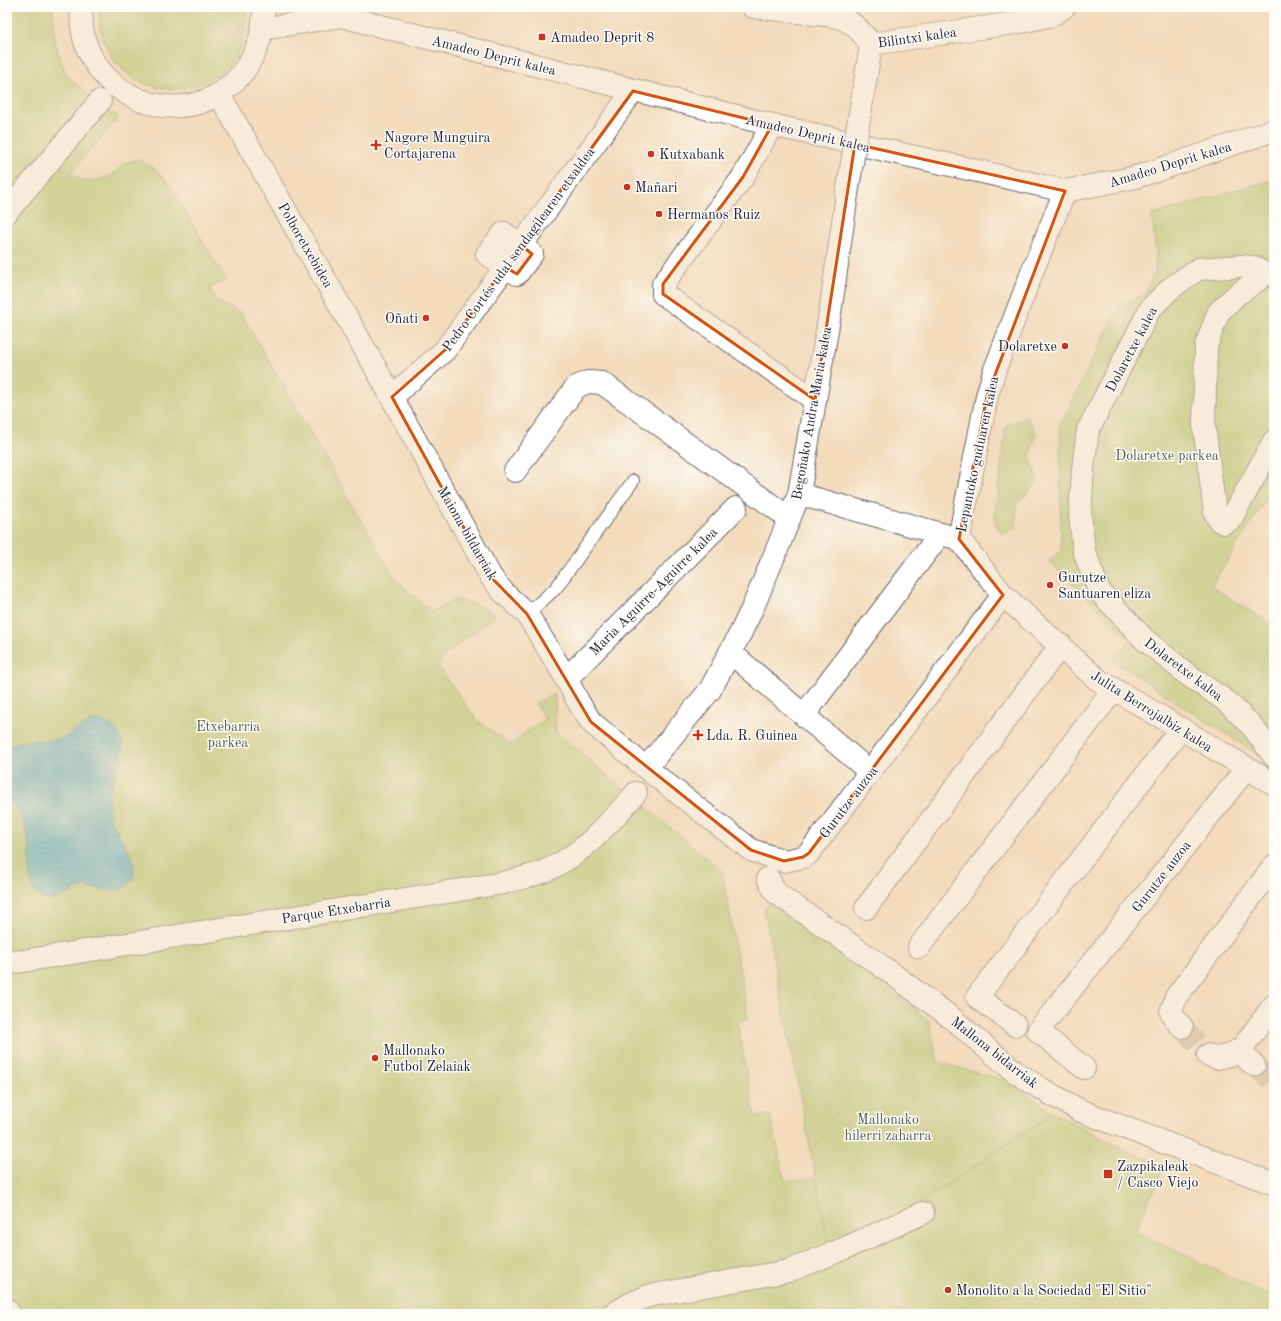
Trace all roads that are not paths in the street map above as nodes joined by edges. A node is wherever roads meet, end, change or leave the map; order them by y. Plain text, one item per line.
1 (82, 7) edge
2 (263, 7) edge
3 (320, 7) edge
4 (753, 7) edge
5 (1064, 7) edge
6 (843, 12) edge
7 (341, 16) junction
8 (262, 30) junction
9 (871, 44) junction
10 (633, 91) junction
11 (219, 94) junction
12 (100, 101) dead end
13 (772, 125) junction
14 (1274, 130) edge
15 (1065, 191) junction
16 (7, 212) edge
17 (392, 397) junction
18 (815, 400) junction
19 (1274, 441) edge
20 (515, 471) dead end
21 (633, 481) dead end
22 (799, 494) junction
23 (736, 508) dead end
24 (789, 518) junction
25 (949, 536) junction
26 (1003, 595) junction
27 (527, 614) junction
28 (1061, 646) junction
29 (730, 652) junction
30 (571, 674) dead end
31 (1114, 690) junction
32 (804, 715) junction
33 (1180, 730) junction
34 (1274, 756) edge
35 (646, 768) junction
36 (1246, 769) junction
37 (870, 772) junction
38 (1274, 784) edge
39 (636, 793) dead end
40 (1274, 866) edge
41 (768, 878) dead end
42 (866, 908) dead end
43 (919, 947) dead end
44 (7, 961) edge
45 (1274, 1005) edge
46 (1015, 1025) dead end
47 (1182, 1027) tunnel mouth
48 (1238, 1051) junction
49 (1208, 1055) dead end
50 (1254, 1065) tunnel mouth
51 (1084, 1068) dead end
52 (1274, 1184) edge
53 (923, 1214) dead end
54 (7, 1310) edge
55 (8, 1314) edge
56 (613, 1314) edge

1 - 11 street
2 - 8 street
3 - 7 street, Amadeo Deprit kalea
4 - 6 street, Bilintxi kalea
5 - 9 street, Bilintxi kalea
6 - 9 street, Bilintxi kalea
7 - 8 street, Amadeo Deprit kalea
7 - 10 street, Amadeo Deprit kalea
8 - 11 street
9 - 18 street, Begoñako Andra Maria kalea, bridge
10 - 13 street, Amadeo Deprit kalea
10 - 17 street, Pedro Cortés udal sendagilearen etxaldea
11 - 17 street, Polboretxebidea
12 - 16 street
13 - 15 street, Amadeo Deprit kalea
13 - 18 street
14 - 15 street, Amadeo Deprit kalea
15 - 25 street, Lepantoko guduaren kalea
17 - 27 street, Maiona bildarriak
18 - 22 street, Begoñako Andra Maria kalea
19 - 34 street, Dolaretxe kalea
20 - 24 street
21 - 27 lane
22 - 24 street, Begoñako Andra Maria kalea
22 - 25 street
23 - 30 street, Maria Aguirre-Aguirre kalea
24 - 29 street, Begoñako Andra Maria kalea
25 - 26 street, Lepantoko guduaren kalea
25 - 32 street
26 - 28 street, Julita Berrojalbiz kalea
26 - 37 street, Gurutze auzoa
27 - 35 street, Maiona bildarriak
28 - 31 street, Julita Berrojalbiz kalea
28 - 42 street
29 - 32 street
29 - 35 street, Begoñako Andra Maria kalea
31 - 33 street, Julita Berrojalbiz kalea
31 - 43 street
32 - 37 street
33 - 36 street, Julita Berrojalbiz kalea
33 - 46 street
35 - 37 street, Gurutze auzoa
36 - 38 street, Julita Berrojalbiz kalea
36 - 51 street, Gurutze auzoa
39 - 44 street, Parque Etxebarria
40 - 47 street
41 - 52 street, Mallona bidarriak
45 - 48 street
48 - 49 street
48 - 50 street
53 - 56 street
54 - 55 street

